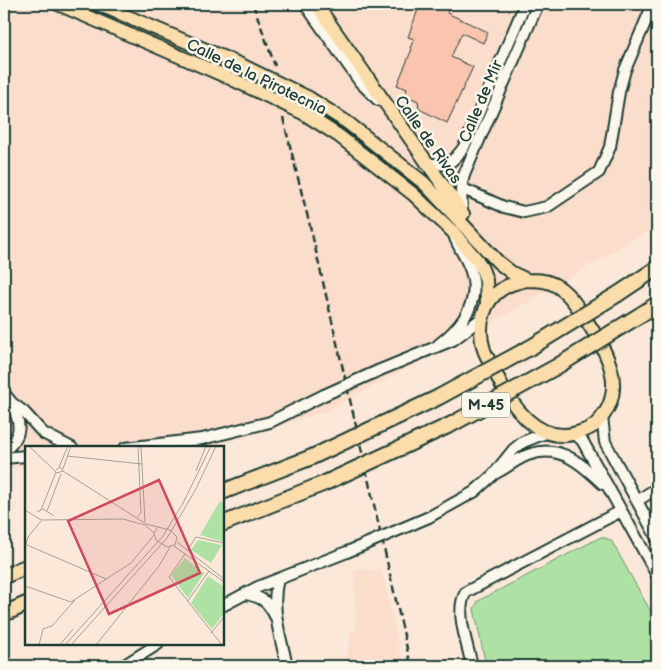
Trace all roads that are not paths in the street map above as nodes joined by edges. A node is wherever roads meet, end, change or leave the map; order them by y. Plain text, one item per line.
1 (58, 4) edge
2 (98, 4) edge
3 (305, 4) edge
4 (316, 4) edge
5 (525, 4) edge
6 (538, 4) edge
7 (653, 4) edge
8 (390, 112) junction
9 (426, 163) junction
10 (461, 188) junction
11 (462, 212) junction
12 (466, 227) junction
13 (453, 232) junction
14 (657, 268) edge
15 (527, 280) junction
16 (487, 304) junction
17 (657, 304) edge
18 (482, 318) junction
19 (438, 345) junction
20 (4, 394) edge
21 (12, 403) junction
22 (602, 417) junction
23 (548, 432) junction
24 (574, 434) junction
25 (68, 446) edge
26 (142, 446) edge
27 (4, 451) edge
28 (25, 456) edge
29 (4, 458) edge
30 (493, 474) junction
31 (657, 488) edge
32 (224, 491) edge
33 (611, 492) junction
34 (637, 501) junction
35 (621, 511) junction
36 (224, 523) edge
37 (657, 538) edge
38 (25, 567) edge
39 (4, 575) edge
40 (657, 575) edge
41 (278, 579) junction
42 (246, 594) junction
43 (25, 603) edge
44 (25, 604) edge
45 (224, 605) edge
46 (4, 609) edge
47 (4, 614) edge
48 (276, 619) junction
49 (156, 645) edge
50 (122, 666) edge
51 (287, 666) edge
52 (472, 666) edge

1 - 13 main road, Calle de la Pirotecnia
2 - 12 main road, Calle de la Pirotecnia
3 - 8 street
4 - 8 main road, Calle de Rivas
5 - 9 street, Calle de Mir
6 - 10 street, Calle de Mir
7 - 10 street
8 - 9 main road, Calle de Rivas
9 - 11 main road, Calle de Rivas
10 - 11 street, Calle de Mir
11 - 12 main road, Calle de Rivas
12 - 15 main road, Calle de Rivas
13 - 16 main road, Calle de la Pirotecnia
13 - 19 street
14 - 32 highway, M-45, bridge
15 - 16 main road
15 - 22 main road
16 - 18 main road
17 - 36 highway, M-45, bridge
18 - 19 street
18 - 23 main road
19 - 26 street, bridge
20 - 21 street
21 - 25 street
21 - 27 street
22 - 24 main road
22 - 34 street
23 - 24 main road
23 - 30 street
24 - 33 street
28 - 29 street
30 - 33 street
30 - 41 street, bridge
31 - 34 street
33 - 35 street
34 - 37 street
35 - 40 street
35 - 52 street
38 - 39 highway
41 - 42 street
41 - 48 street
42 - 45 street
42 - 48 street
43 - 46 highway
44 - 47 highway
48 - 51 street
49 - 50 street

